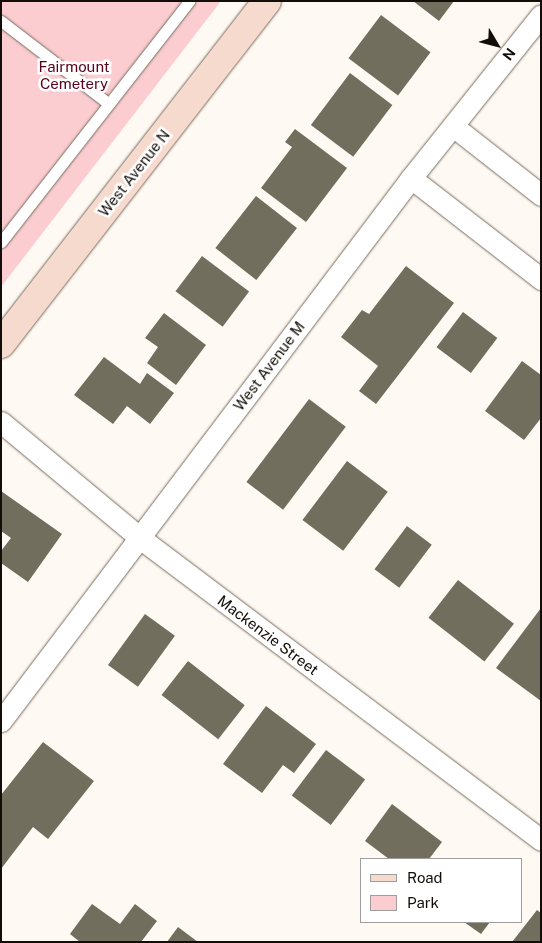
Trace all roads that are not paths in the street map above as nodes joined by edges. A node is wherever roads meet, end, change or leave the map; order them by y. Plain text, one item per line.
1 (189, 1) edge
2 (267, 1) edge
3 (541, 15) edge
4 (1, 21) edge
5 (109, 104) junction
6 (453, 126) junction
7 (411, 178) junction
8 (541, 195) edge
9 (1, 242) edge
10 (541, 279) edge
11 (1, 344) edge
12 (1, 422) edge
13 (140, 538) junction
14 (1, 721) edge
15 (541, 840) edge

1 - 5 lane
2 - 11 main road, West Avenue N
3 - 6 street, West Avenue M
4 - 5 lane
5 - 9 lane
6 - 7 street, West Avenue M
6 - 8 street
7 - 10 street
7 - 13 street, West Avenue M
12 - 13 street, Mackenzie Street
13 - 14 street, West Avenue M
13 - 15 street, Mackenzie Street

